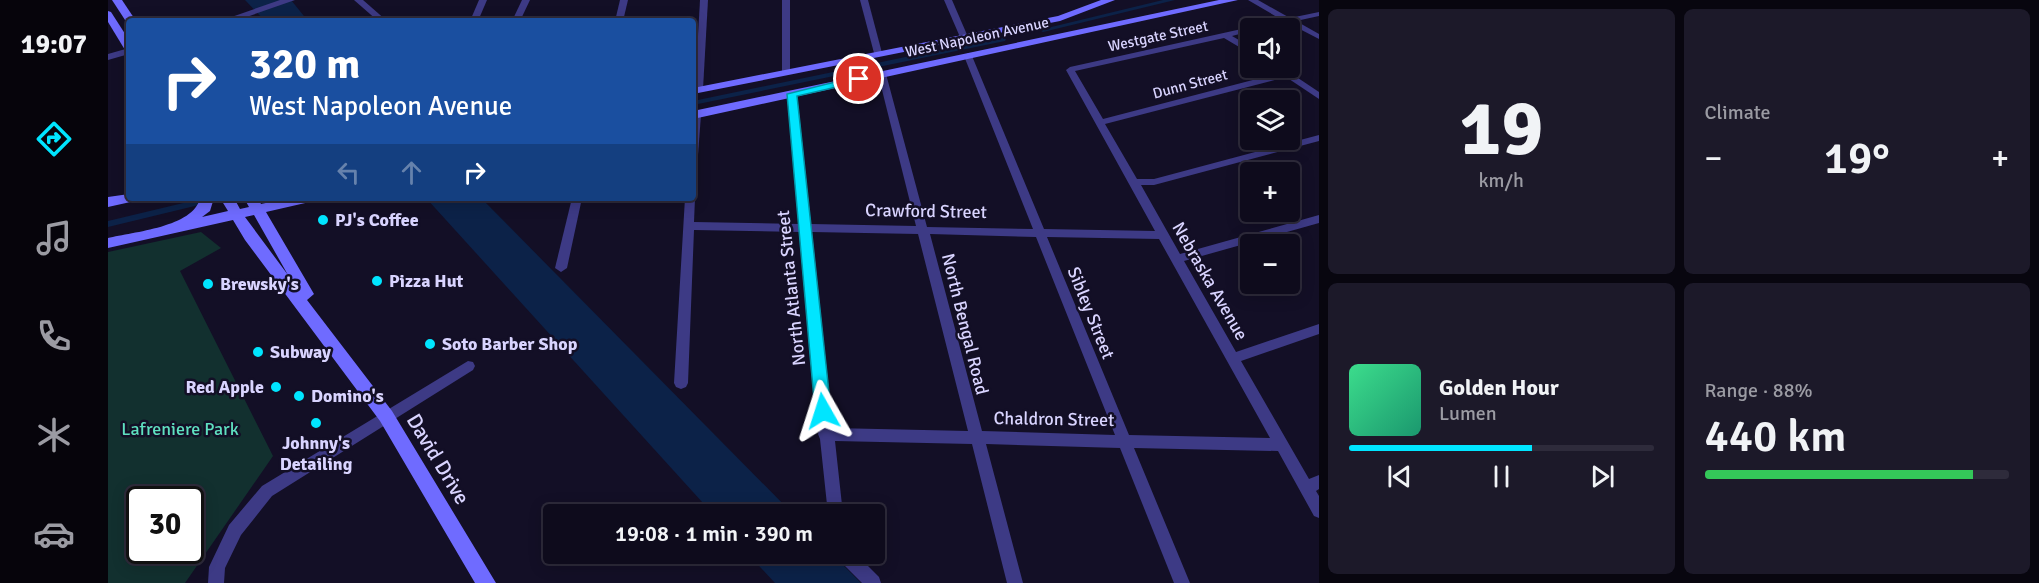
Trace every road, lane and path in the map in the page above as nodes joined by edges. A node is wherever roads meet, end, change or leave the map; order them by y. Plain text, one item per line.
1 (117, 0) edge
2 (291, 0) edge
3 (358, 0) edge
4 (483, 0) edge
5 (526, 0) edge
6 (624, 0) edge
7 (704, 0) edge
8 (786, 0) edge
9 (864, 0) edge
10 (948, 0) edge
11 (1110, 0) edge
12 (1233, 0) edge
13 (1252, 0) edge
14 (108, 14) edge
15 (1319, 14) edge
16 (129, 18) edge
17 (234, 18) edge
18 (380, 18) edge
19 (475, 18) edge
20 (517, 18) edge
21 (620, 18) edge
22 (1286, 18) edge
23 (1300, 18) edge
24 (1039, 22) junction
25 (1300, 26) edge
26 (990, 32) junction
27 (1240, 32) edge
28 (1225, 35) junction
29 (964, 37) junction
30 (1319, 37) edge
31 (1047, 39) junction
32 (1240, 44) edge
33 (126, 45) edge
34 (1009, 47) junction
35 (126, 51) edge
36 (878, 53) junction
37 (968, 56) junction
38 (108, 57) edge
39 (1071, 70) joint
40 (786, 72) junction
41 (882, 74) junction
42 (1273, 78) edge
43 (1294, 78) edge
44 (696, 90) edge
45 (792, 94) junction
46 (1319, 96) edge
47 (696, 115) edge
48 (1099, 123) junction
49 (1319, 138) edge
50 (1134, 182) junction
51 (126, 199) edge
52 (206, 201) edge
53 (229, 201) edge
54 (286, 201) edge
55 (577, 201) edge
56 (690, 201) edge
57 (108, 202) edge
58 (254, 204) edge
59 (237, 215) junction
60 (1319, 219) edge
61 (688, 226) junction
62 (805, 227) junction
63 (175, 228) junction
64 (922, 229) junction
65 (1038, 232) junction
66 (1164, 235) junction
67 (108, 243) edge
68 (1178, 260) junction
69 (561, 268) dead end
70 (1319, 329) edge
71 (1234, 358) junction
72 (346, 361) junction
73 (468, 366) dead end
74 (681, 384) dead end
75 (386, 416) junction
76 (825, 434) junction
77 (975, 437) junction
78 (1124, 440) junction
79 (1282, 445) junction
80 (1312, 485) edge
81 (834, 504) edge
82 (1319, 511) edge
83 (855, 564) edge
84 (216, 583) edge
85 (486, 583) edge
86 (873, 583) edge
87 (1015, 583) edge
88 (1182, 583) edge

1 - 16 main road
2 - 17 street
3 - 18 street
4 - 19 street
5 - 20 street
6 - 21 street
7 - 44 street
8 - 40 street
9 - 36 street
10 - 29 street
11 - 24 main road, West Napoleon Avenue
12 - 31 main road, West Napoleon Avenue
13 - 22 street
14 - 33 main road
15 - 23 street, Westgate Street
24 - 26 main road, West Napoleon Avenue
24 - 31 main road
25 - 30 street
26 - 29 main road, West Napoleon Avenue
26 - 34 main road
27 - 28 street, Westgate Street
28 - 32 street
28 - 39 street, Westgate Street
29 - 36 main road, West Napoleon Avenue
31 - 34 main road, West Napoleon Avenue
34 - 37 main road, West Napoleon Avenue
35 - 38 street
36 - 40 main road, West Napoleon Avenue
37 - 41 main road, West Napoleon Avenue
37 - 65 street, Sibley Street
39 - 48 street, Nebraska Avenue
40 - 44 main road, West Napoleon Avenue
41 - 45 main road, West Napoleon Avenue
41 - 64 street, North Bengal Road
42 - 48 street, Dunn Street
43 - 46 street
45 - 47 main road, West Napoleon Avenue
45 - 62 street, North Atlanta Street
48 - 50 street, Nebraska Avenue
49 - 50 street
50 - 66 street, Nebraska Avenue
51 - 57 main road
52 - 63 main road
53 - 59 main road, David Drive
54 - 58 main road
55 - 69 street
56 - 61 street
58 - 59 main road
58 - 72 main road, David Drive
59 - 63 main road
59 - 72 main road, David Drive
60 - 68 street
61 - 62 street, Crawford Street
61 - 74 street
62 - 64 street, Crawford Street
62 - 76 street, North Atlanta Street
63 - 67 main road
64 - 65 street, Crawford Street
64 - 77 street, North Bengal Road
65 - 66 street, Crawford Street
65 - 78 street, Sibley Street
66 - 68 street, Nebraska Avenue
68 - 71 street, Nebraska Avenue
70 - 71 street
71 - 79 street, Nebraska Avenue
72 - 75 main road, David Drive
73 - 75 street
75 - 84 street
75 - 85 main road, David Drive
76 - 77 street, Chaldron Street
76 - 81 street, North Atlanta Street
77 - 78 street, Chaldron Street
77 - 87 street, North Bengal Road
78 - 79 street, Chaldron Street
78 - 88 street, Sibley Street
79 - 80 street, Nebraska Avenue
80 - 82 street, Nebraska Avenue
83 - 86 street

